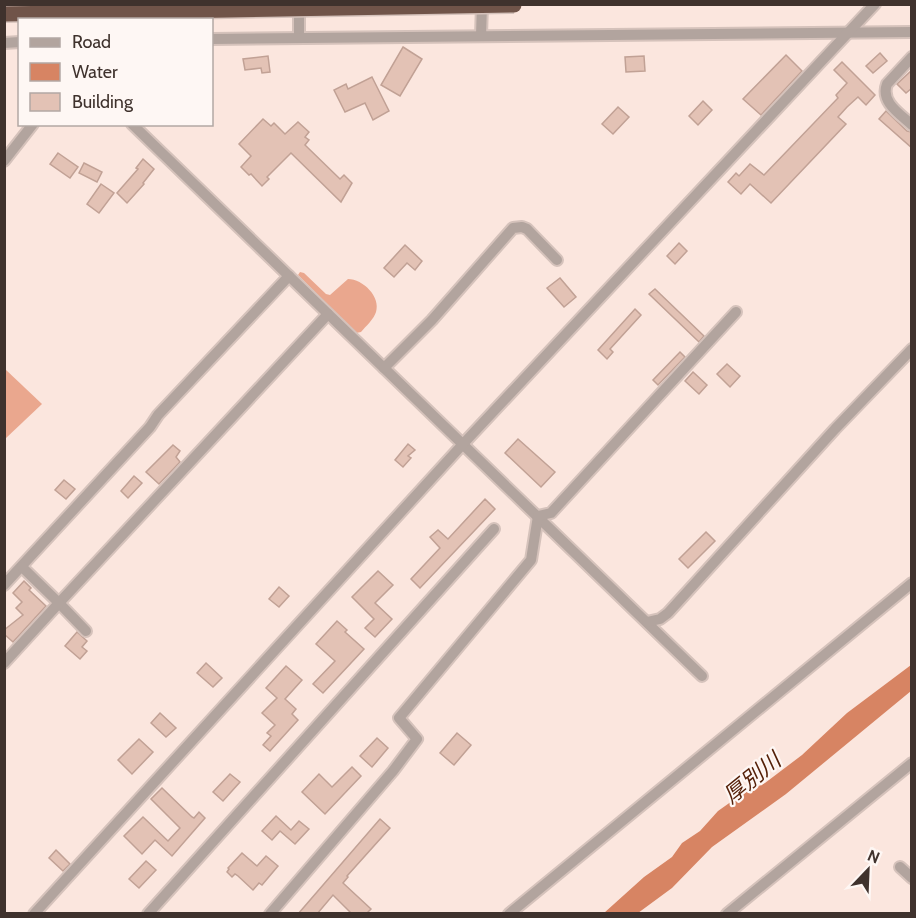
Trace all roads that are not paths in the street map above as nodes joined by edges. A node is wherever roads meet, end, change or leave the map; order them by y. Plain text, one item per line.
1 (126, 4) edge
2 (299, 4) edge
3 (482, 4) edge
4 (514, 4) edge
5 (875, 4) edge
6 (4, 14) edge
7 (116, 18) edge
8 (850, 32) junction
9 (912, 32) edge
10 (481, 36) junction
11 (299, 38) junction
12 (213, 39) edge
13 (912, 57) edge
14 (912, 124) edge
15 (31, 126) edge
16 (134, 126) edge
17 (4, 161) edge
18 (557, 260) dead end
19 (289, 276) junction
20 (736, 312) dead end
21 (328, 314) junction
22 (912, 349) edge
23 (384, 368) junction
24 (463, 444) junction
25 (538, 516) junction
26 (494, 529) dead end
27 (22, 567) junction
28 (912, 583) edge
29 (4, 585) edge
30 (59, 603) junction
31 (647, 622) junction
32 (86, 631) dead end
33 (4, 663) edge
34 (702, 676) dead end
35 (912, 763) edge
36 (900, 867) dead end
37 (912, 878) edge
38 (34, 914) edge
39 (148, 914) edge
40 (270, 914) edge
41 (509, 914) edge
42 (727, 914) edge

1 - 7 street
2 - 11 street
3 - 10 street
4 - 6 highway, bridge
5 - 8 street
8 - 9 street
8 - 10 street
8 - 24 street
10 - 11 street
11 - 12 street
13 - 14 street
15 - 17 street
16 - 19 street
18 - 23 street
19 - 21 street
19 - 27 street
20 - 25 street
21 - 23 street
21 - 30 street
22 - 31 street
23 - 24 street
24 - 25 street
24 - 38 street
25 - 31 street
25 - 40 street
26 - 39 street
27 - 29 street
27 - 30 street
28 - 41 street
30 - 32 street
30 - 33 street
31 - 34 street
35 - 42 street
36 - 37 street

